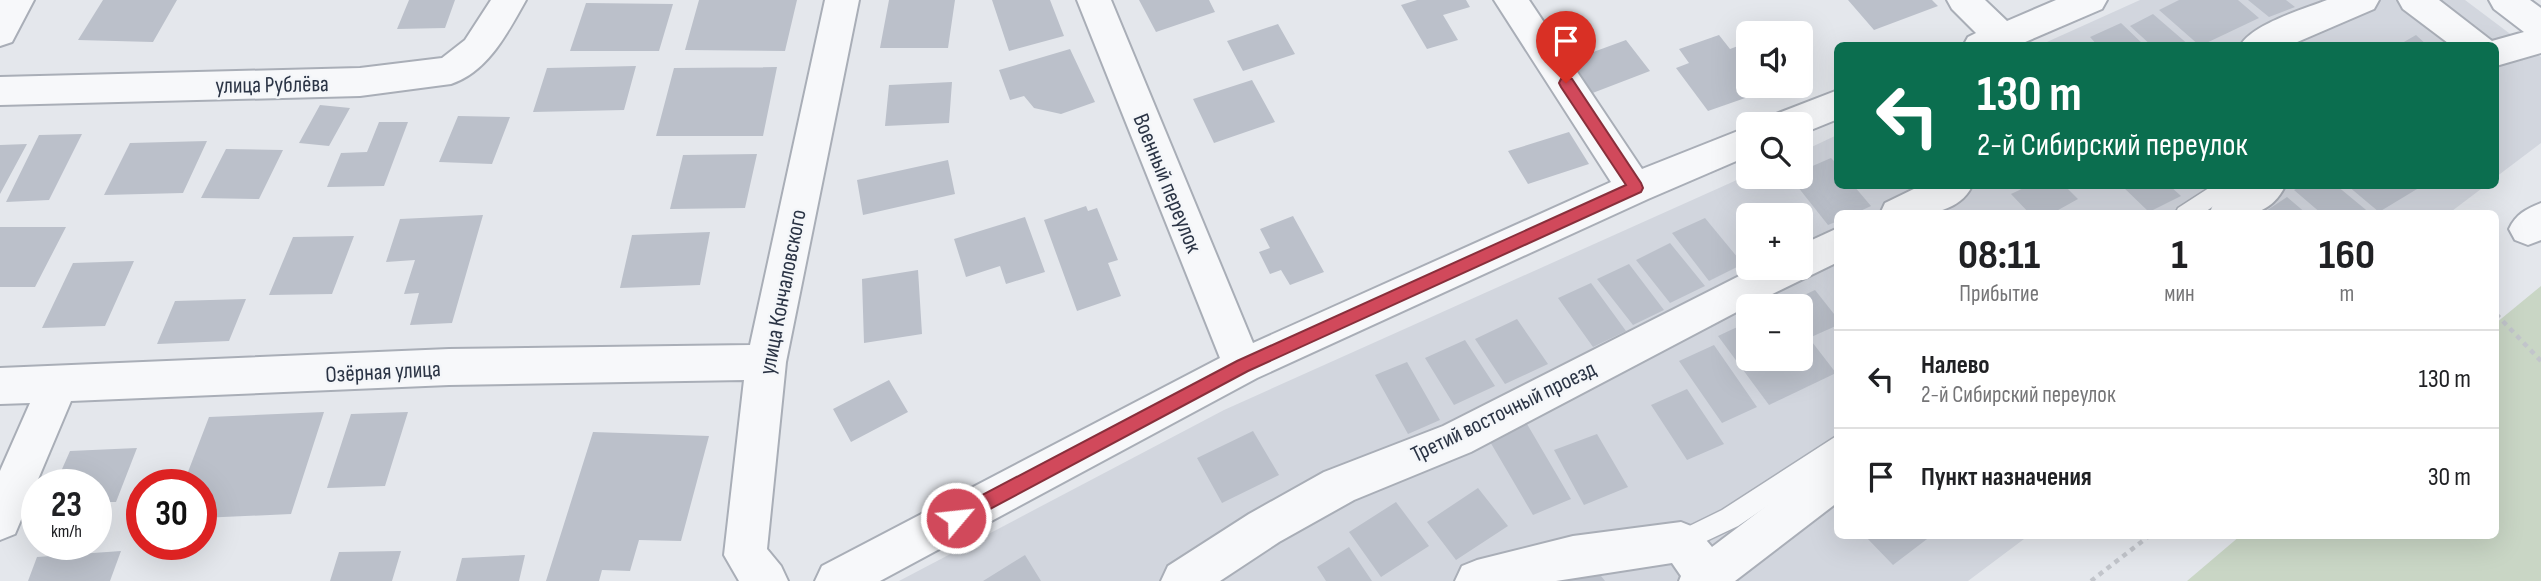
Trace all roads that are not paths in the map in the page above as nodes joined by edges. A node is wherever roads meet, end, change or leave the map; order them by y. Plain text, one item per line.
1 (17, 0) edge
2 (509, 0) edge
3 (842, 0) edge
4 (1094, 0) edge
5 (1511, 0) edge
6 (1964, 0) edge
7 (2090, 0) edge
8 (2362, 0) edge
9 (2415, 0) edge
10 (2506, 0) edge
11 (2541, 26) edge
12 (0, 33) edge
13 (2541, 40) edge
14 (1991, 41) edge
15 (2265, 42) edge
16 (2471, 42) edge
17 (2499, 45) edge
18 (0, 91) edge
19 (1834, 106) edge
20 (1813, 114) edge
21 (1736, 146) edge
22 (1636, 188) junction
23 (1948, 189) edge
24 (2222, 189) edge
25 (2263, 189) edge
26 (1906, 210) edge
27 (2191, 210) edge
28 (2233, 210) edge
29 (1834, 246) edge
30 (1813, 257) edge
31 (1768, 280) edge
32 (766, 362) junction
33 (1242, 366) junction
34 (0, 386) edge
35 (57, 386) junction
36 (1834, 448) edge
37 (1834, 480) edge
38 (0, 520) edge
39 (1681, 542) junction
40 (1705, 579) edge
41 (766, 581) edge
42 (837, 581) edge
43 (1183, 581) edge
44 (1477, 581) edge

1 - 12 street
2 - 18 street, улица Рублёва
3 - 32 street, улица Кончаловского
4 - 33 street, Военный переулок
5 - 22 street
6 - 14 street
7 - 14 street
8 - 15 street
9 - 16 street
10 - 11 street
13 - 17 street
19 - 20 street
21 - 22 street
22 - 33 street
23 - 26 street
24 - 27 lane
25 - 28 street
29 - 30 street
31 - 43 street, Третий восточный проезд
32 - 35 street, Озёрная улица
32 - 41 street, улица Кончаловского
33 - 42 street
34 - 35 street, Озёрная улица
35 - 38 street
36 - 39 lane
37 - 40 street
39 - 40 street
39 - 44 street

